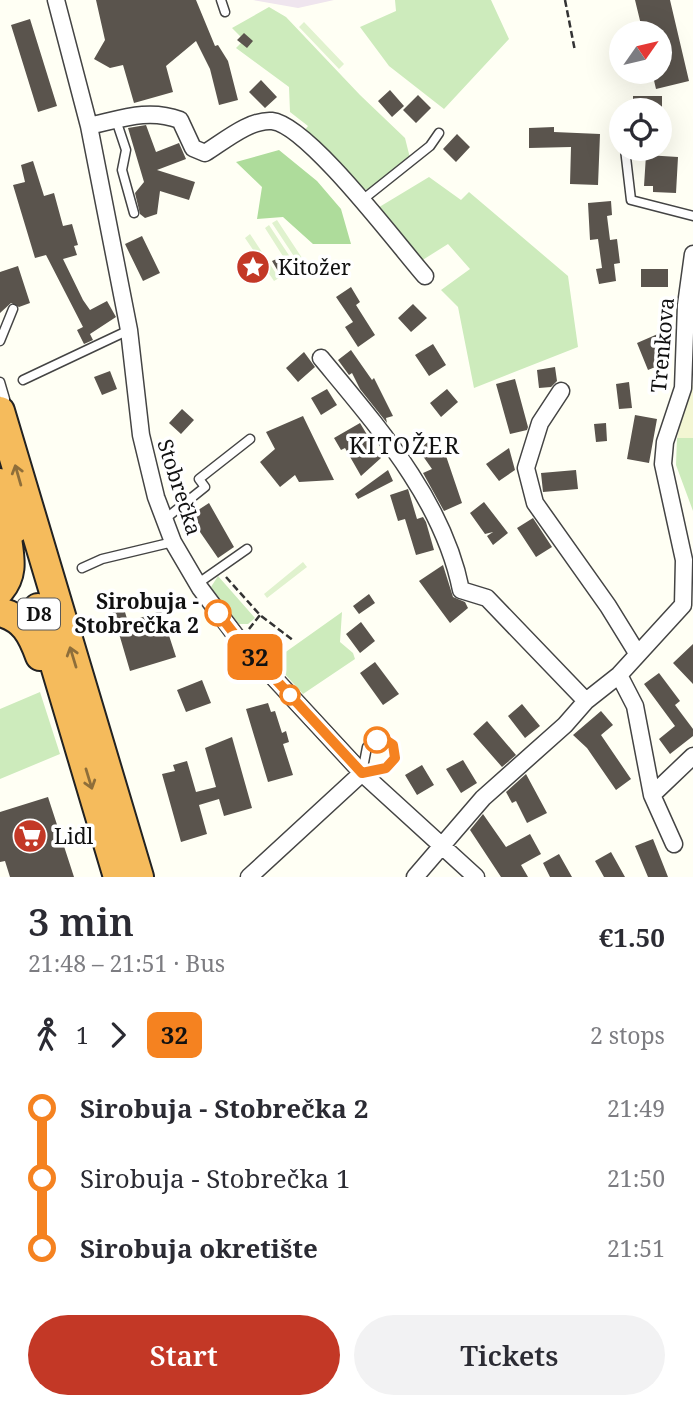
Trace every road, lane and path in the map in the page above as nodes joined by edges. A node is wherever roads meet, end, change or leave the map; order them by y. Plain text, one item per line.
1 (57, 0) edge
2 (221, 0) edge
3 (565, 0) edge
4 (225, 12) dead end
5 (575, 51) dead end
6 (116, 120) junction
7 (89, 126) junction
8 (439, 133) dead end
9 (626, 161) edge
10 (361, 201) junction
11 (134, 213) dead end
12 (693, 216) edge
13 (693, 254) edge
14 (425, 276) dead end
15 (13, 309) dead end
16 (129, 330) junction
17 (0, 341) edge
18 (321, 358) dead end
19 (23, 380) dead end
20 (0, 382) edge
21 (561, 391) dead end
22 (0, 411) edge
23 (250, 439) dead end
24 (0, 482) edge
25 (9, 513) junction
26 (165, 519) junction
27 (173, 541) junction
28 (247, 549) dead end
29 (82, 568) dead end
30 (220, 568) junction
31 (197, 584) junction
32 (0, 590) edge
33 (690, 607) edge
34 (0, 612) edge
35 (260, 615) junction
36 (239, 640) junction
37 (294, 641) dead end
38 (637, 653) junction
39 (619, 675) junction
40 (586, 701) junction
41 (69, 713) junction
42 (693, 756) edge
43 (362, 773) junction
44 (652, 795) junction
45 (674, 844) dead end
46 (442, 848) junction
47 (118, 877) edge
48 (139, 877) edge
49 (249, 877) edge
50 (415, 877) edge
51 (476, 877) edge

1 - 7 street, Stobrečka
2 - 4 lane
3 - 5 path
6 - 7 street
6 - 10 street
6 - 11 lane
7 - 16 street, Stobrečka
8 - 10 lane
9 - 12 lane
10 - 14 street
13 - 33 street, Trenkova
15 - 17 lane
16 - 19 lane
16 - 26 street, Stobrečka
18 - 40 street
20 - 22 lane
21 - 38 street
48 -> 22 highway, D8
23 - 26 lane
24 - 25 highway, D8
25 - 32 highway
25 - 41 highway, D8
26 - 27 street, Stobrečka
27 - 29 lane
27 - 31 street, Stobrečka
28 - 30 lane
30 - 31 lane
30 - 35 path
31 - 36 street, Stobrečka
33 - 38 street, Trenkova
34 - 41 highway
35 - 36 path
35 - 37 path
36 - 43 street, Stobrečka
38 - 39 street, Trenkova
39 - 40 street, Trenkova
39 - 44 street
40 - 46 street, Trenkova
41 -> 47 highway, D8
42 - 44 street
43 - 43 lane
43 - 46 street, Stobrečka
43 - 49 street
44 - 45 street
46 - 50 street, Trenkova
46 - 51 street, Stobrečka

